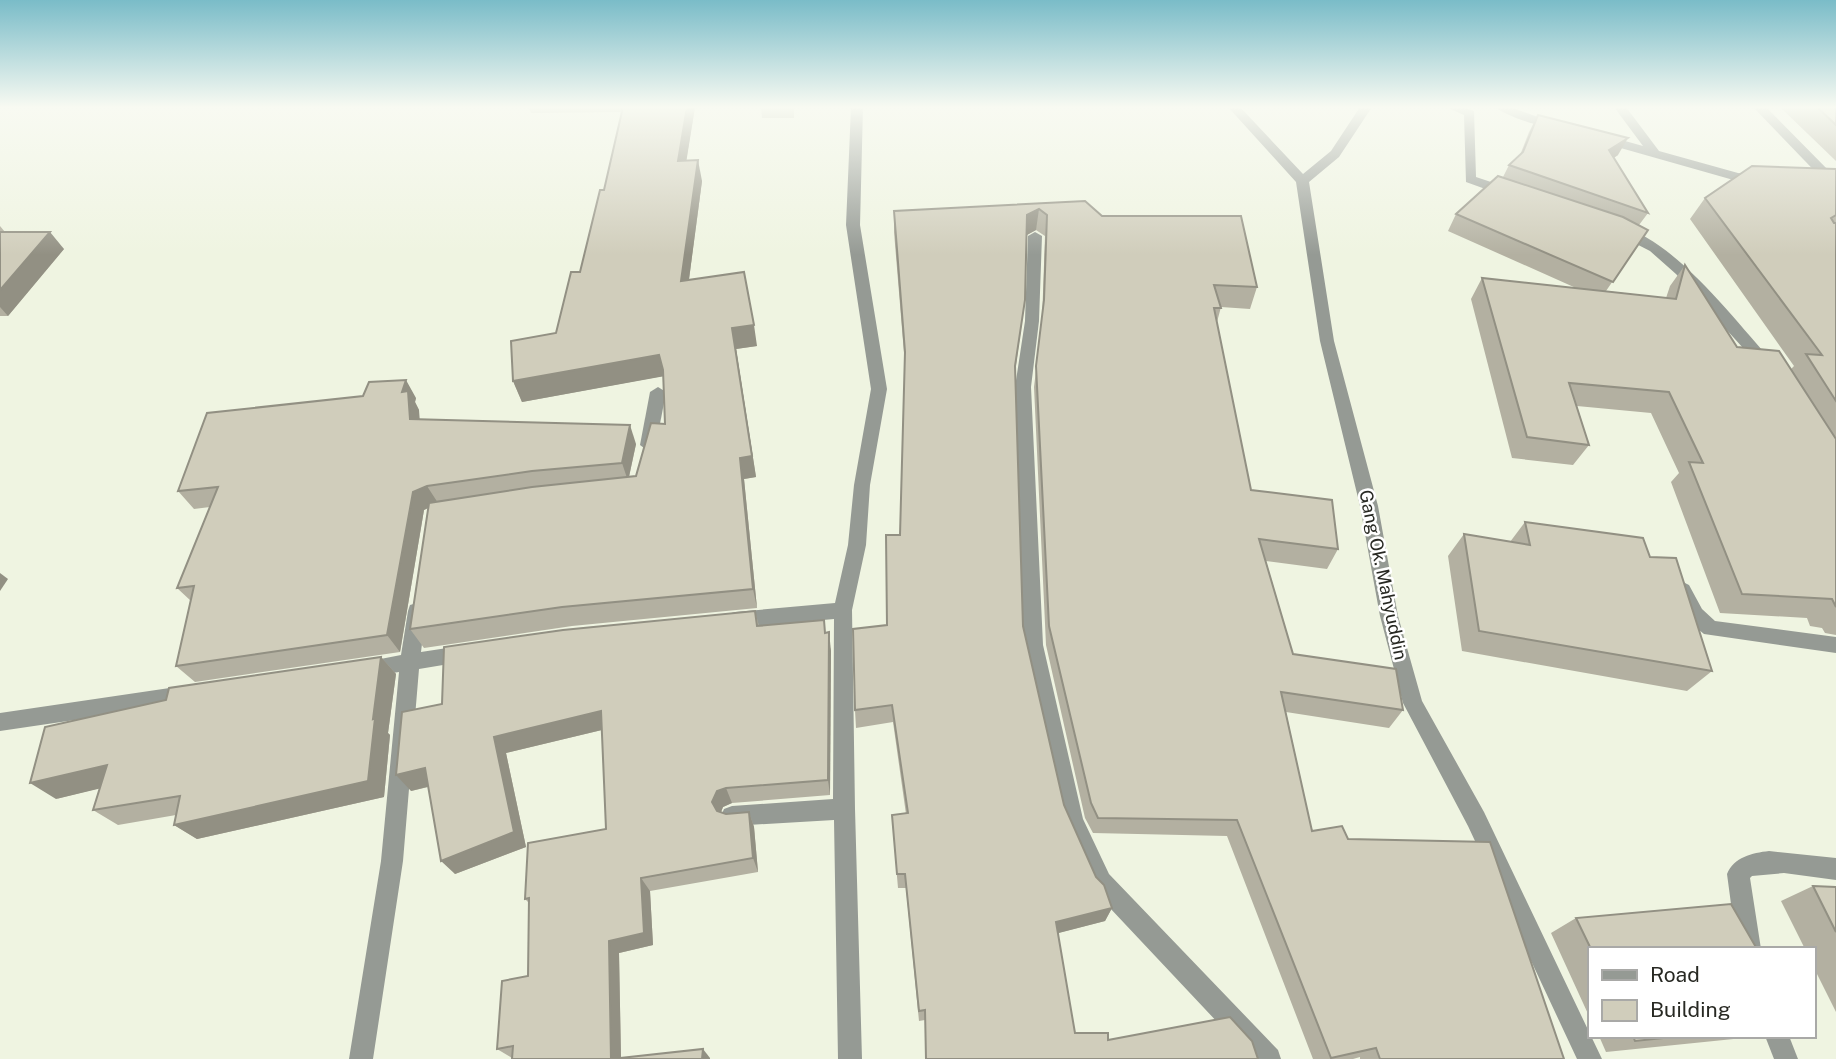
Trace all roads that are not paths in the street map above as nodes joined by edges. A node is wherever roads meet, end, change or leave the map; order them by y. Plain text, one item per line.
1 (855, 156) edge
2 (1279, 156) edge
3 (1332, 156) edge
4 (1470, 156) edge
5 (1664, 156) edge
6 (1808, 156) edge
7 (1302, 181) junction
8 (1777, 183) edge
9 (1812, 185) edge
10 (1836, 185) edge
11 (1520, 195) edge
12 (1608, 226) edge
13 (1035, 236) edge
14 (1775, 374) edge
15 (658, 392) dead end
16 (644, 460) edge
17 (1682, 587) edge
18 (419, 596) edge
19 (843, 610) junction
20 (721, 622) edge
21 (1836, 645) edge
22 (491, 650) edge
23 (410, 662) junction
24 (342, 672) edge
25 (207, 691) edge
26 (0, 722) edge
27 (844, 809) junction
28 (732, 816) edge
29 (1836, 869) edge
30 (1749, 947) edge
31 (1778, 1038) edge
32 (361, 1059) edge
33 (850, 1059) edge
34 (1269, 1059) edge
35 (1590, 1059) edge
36 (1786, 1059) edge

1 - 19 street
2 - 7 street
3 - 7 street
4 - 11 street
5 - 8 street
6 - 10 street
7 - 35 street, Gang Ok. Mahyuddin
9 - 10 street
12 - 14 street
13 - 34 street
15 - 16 street
17 - 21 street
18 - 23 street
19 - 20 street
19 - 27 street
22 - 23 street
23 - 24 street
23 - 32 street
25 - 26 street
27 - 28 street
27 - 33 street
29 - 30 street
31 - 36 street

